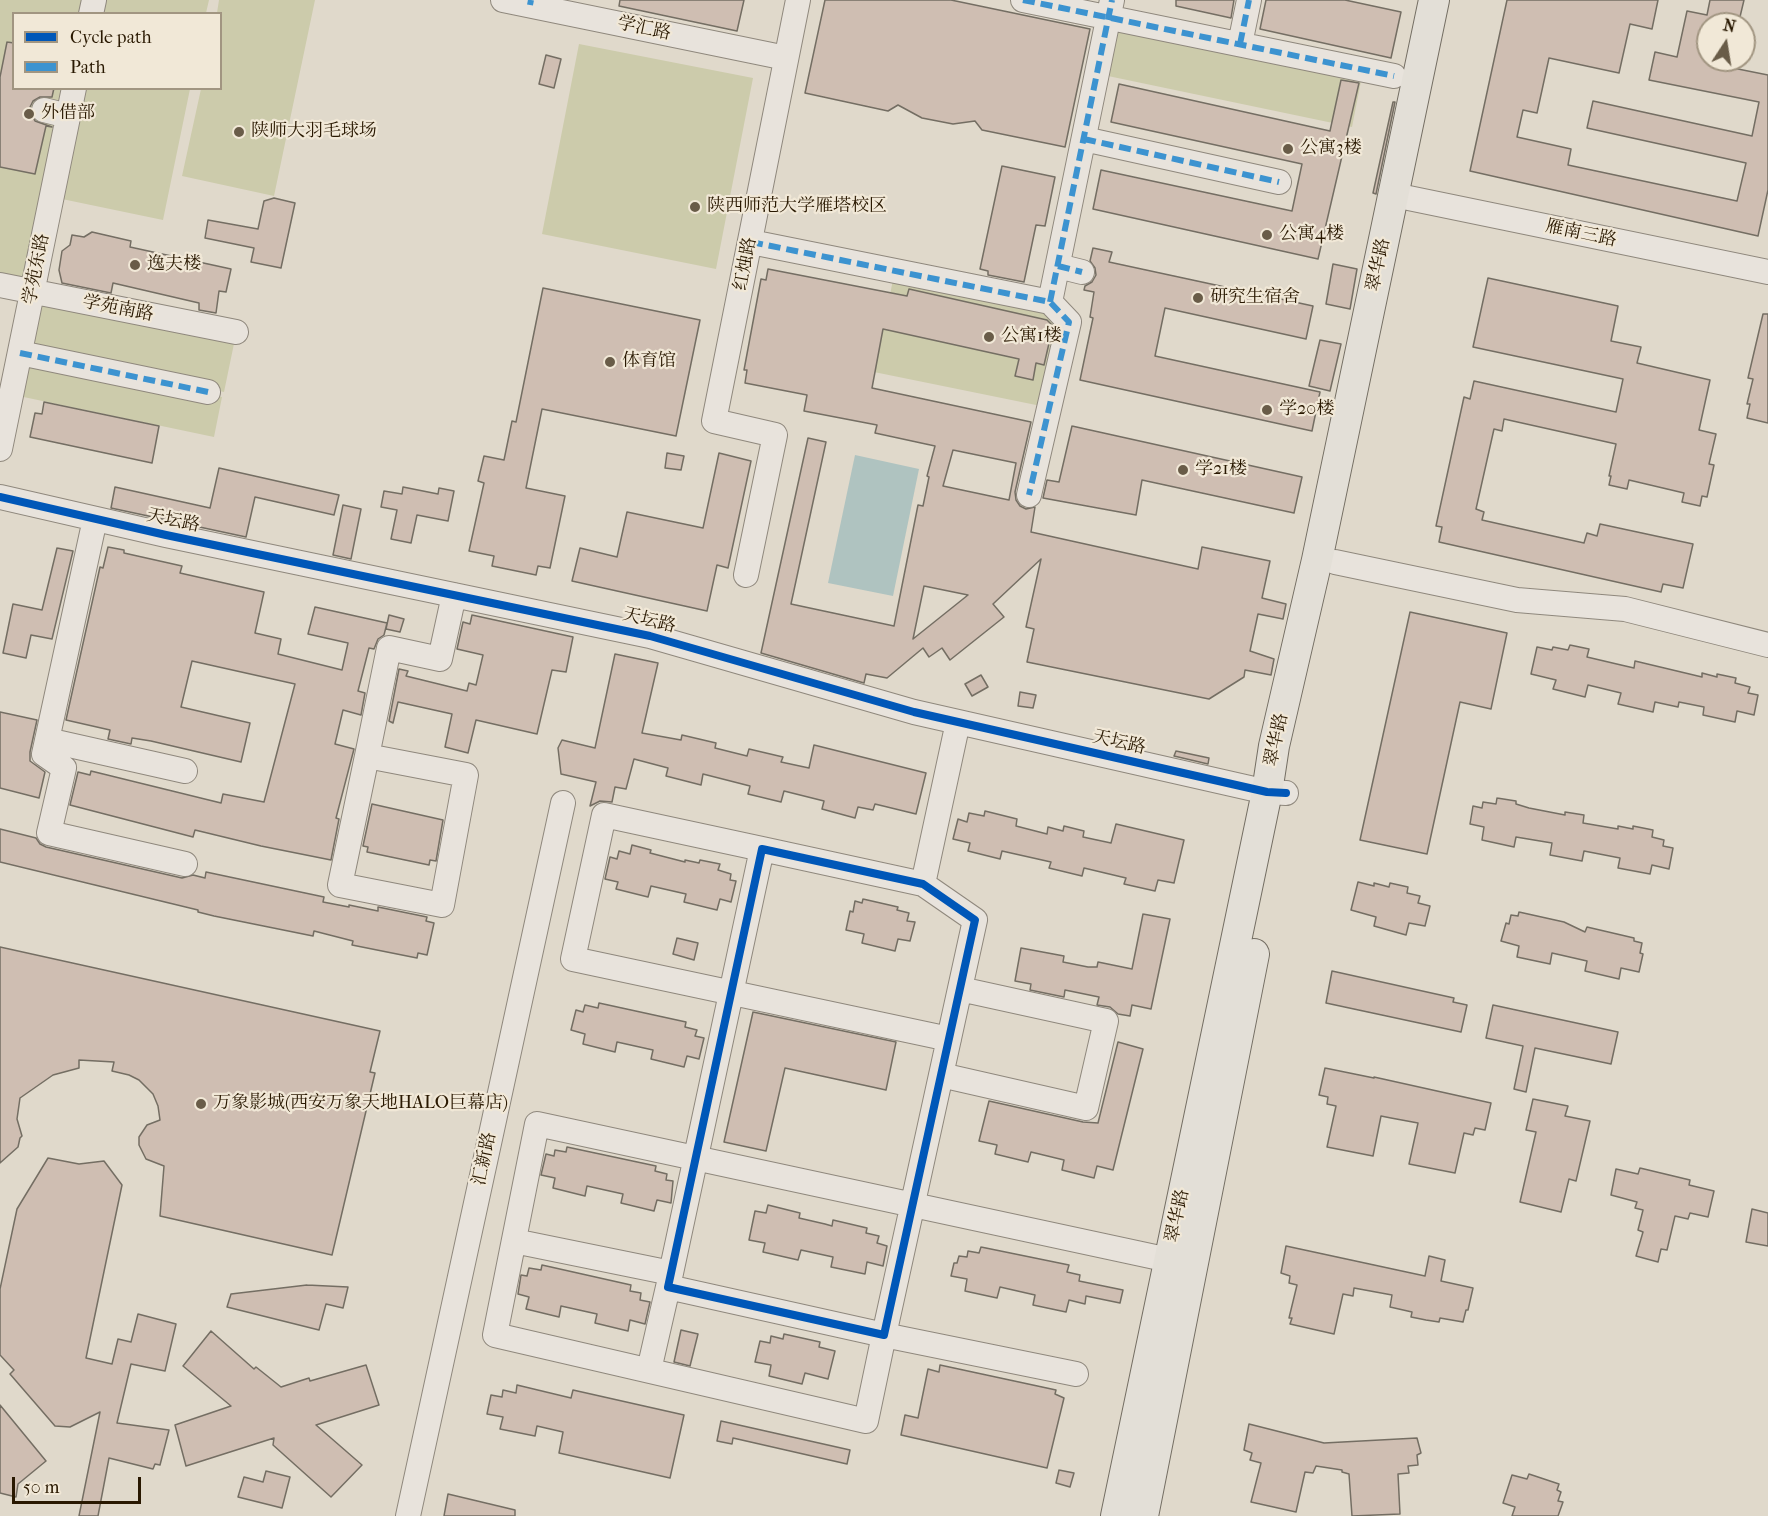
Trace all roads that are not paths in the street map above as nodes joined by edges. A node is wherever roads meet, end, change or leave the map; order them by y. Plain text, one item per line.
1 (503, 0) edge
2 (798, 0) edge
3 (1023, 0) edge
4 (1249, 0) edge
5 (1434, 0) edge
6 (1451, 0) edge
7 (530, 3) edge
8 (1110, 8) edge
9 (1240, 44) junction
10 (786, 58) junction
11 (1394, 76) dead end
12 (74, 90) edge
13 (44, 110) dead end
14 (68, 116) junction
15 (1084, 139) junction
16 (1279, 182) dead end
17 (1401, 197) junction
18 (751, 242) junction
19 (1058, 266) junction
20 (1082, 272) dead end
21 (1768, 272) edge
22 (0, 285) edge
23 (33, 292) junction
24 (1050, 302) junction
25 (236, 332) dead end
26 (20, 353) junction
27 (208, 392) dead end
28 (0, 449) edge
29 (1029, 495) dead end
30 (0, 497) edge
31 (95, 519) junction
32 (1335, 562) junction
33 (746, 575) dead end
34 (454, 595) junction
35 (1768, 645) edge
36 (958, 722) junction
37 (47, 740) junction
38 (366, 756) junction
39 (185, 771) dead end
40 (1276, 792) junction
41 (563, 803) dead end
42 (762, 849) junction
43 (184, 864) dead end
44 (923, 884) junction
45 (960, 989) junction
46 (731, 993) junction
47 (949, 1039) junction
48 (941, 1076) junction
49 (696, 1158) junction
50 (913, 1204) junction
51 (514, 1241) junction
52 (1169, 1260) junction
53 (669, 1280) junction
54 (884, 1335) junction
55 (649, 1370) junction
56 (1076, 1374) dead end
57 (408, 1516) edge
58 (1116, 1516) edge
59 (1143, 1516) edge

1 - 7 street, 学汇路
2 - 10 street, 红烛路
3 - 8 street
4 - 9 street
5 - 17 main road, 翠华路
6 - 17 main road, 翠华路
7 - 10 street, 学汇路
8 - 9 street
8 - 15 street
9 - 11 street
10 - 18 street, 红烛路
12 - 14 street, 学苑东路
13 - 14 street
14 - 23 street, 学苑东路
15 - 16 street
15 - 19 street
17 - 21 street, 雁南三路
17 - 32 main road, 翠华路
17 - 40 main road, 翠华路
18 - 24 street
18 - 33 street, 红烛路
19 - 20 street
19 - 24 street
22 - 23 street, 学苑南路
23 - 25 street, 学苑南路
23 - 26 street, 学苑东路
24 - 29 street
26 - 27 street
26 - 28 street, 学苑东路
30 - 31 street, 天坛路
31 - 34 street, 天坛路
31 - 37 street
32 - 35 street
32 - 40 main road, 翠华路
34 - 36 street, 天坛路
34 - 38 street
36 - 40 street, 天坛路
36 - 44 street
37 - 39 street
37 - 43 street
38 - 38 street
40 - 52 main road, 翠华路
40 - 59 main road, 翠华路
41 - 57 street, 汇新路
42 - 44 street
42 - 46 street
42 - 46 street
44 - 45 street
45 - 47 street
45 - 48 street
46 - 47 street
46 - 49 street
47 - 48 street
48 - 50 street
49 - 50 street
49 - 51 street
49 - 53 street
50 - 52 street
50 - 54 street
51 - 53 street
51 - 55 street
52 - 58 main road, 翠华路
53 - 54 street
53 - 55 street
54 - 55 street
54 - 56 street

